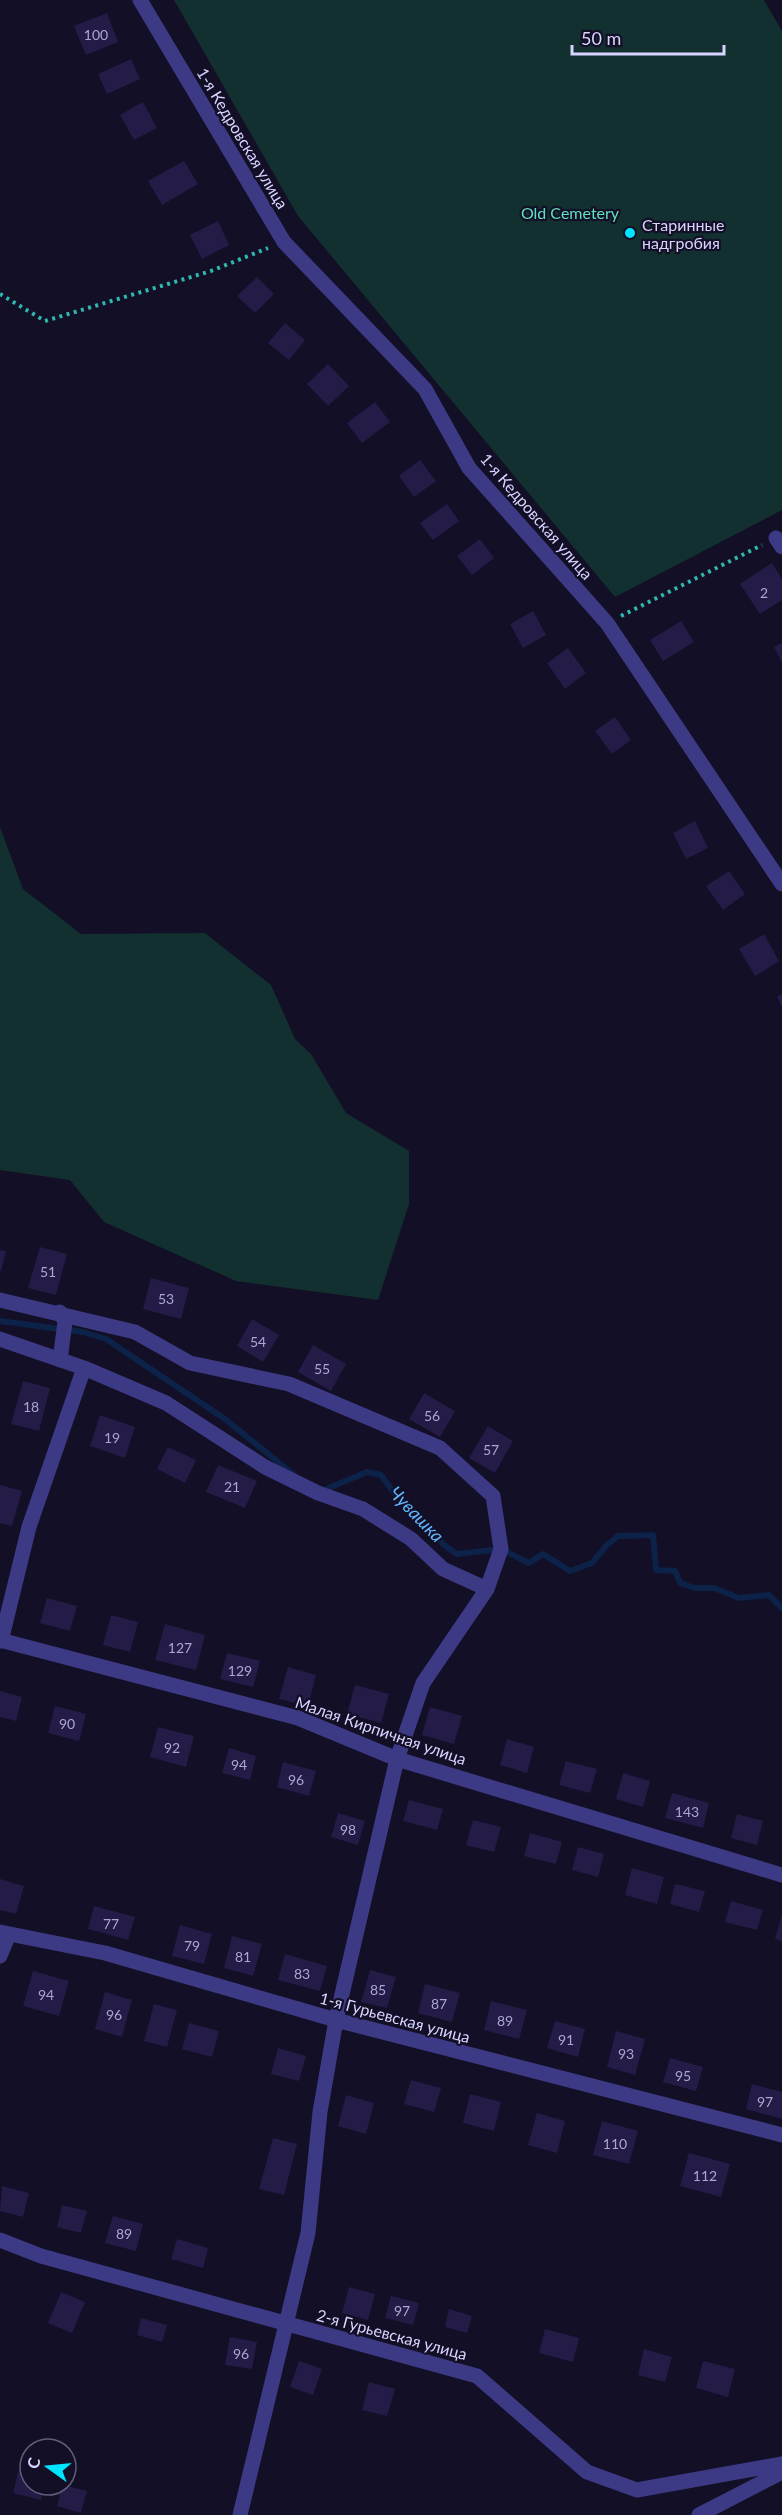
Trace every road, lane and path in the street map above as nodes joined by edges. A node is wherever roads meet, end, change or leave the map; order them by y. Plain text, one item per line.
1 (140, 0) edge
2 (284, 242) junction
3 (0, 294) edge
4 (779, 542) edge
5 (607, 623) junction
6 (782, 884) edge
7 (0, 1300) edge
8 (62, 1317) junction
9 (0, 1339) edge
10 (60, 1360) junction
11 (84, 1368) junction
12 (487, 1589) junction
13 (0, 1641) edge
14 (397, 1759) junction
15 (782, 1875) edge
16 (4, 1933) edge
17 (0, 1956) edge
18 (336, 2020) junction
19 (782, 2135) edge
20 (0, 2240) edge
21 (284, 2323) junction
22 (782, 2464) edge
23 (782, 2472) edge
24 (240, 2515) edge
25 (699, 2515) edge

1 - 2 street, 1-я Кедровская улица
2 - 3 path
2 - 5 street, 1-я Кедровская улица
4 - 5 path
5 - 6 street, 1-я Кедровская улица
7 - 8 street
8 - 10 street
8 - 12 street
9 - 10 street
10 - 11 street
11 - 12 street
11 - 13 street
12 - 14 street
13 - 14 street, Малая Кирпичная улица
14 - 15 street, Малая Кирпичная улица
14 - 18 street
16 - 17 street
16 - 18 street, 1-я Гурьевская улица
18 - 19 street, 1-я Гурьевская улица
18 - 21 street
20 - 21 street, 2-я Гурьевская улица
21 - 22 street, 2-я Гурьевская улица
21 - 24 street
23 - 25 street

